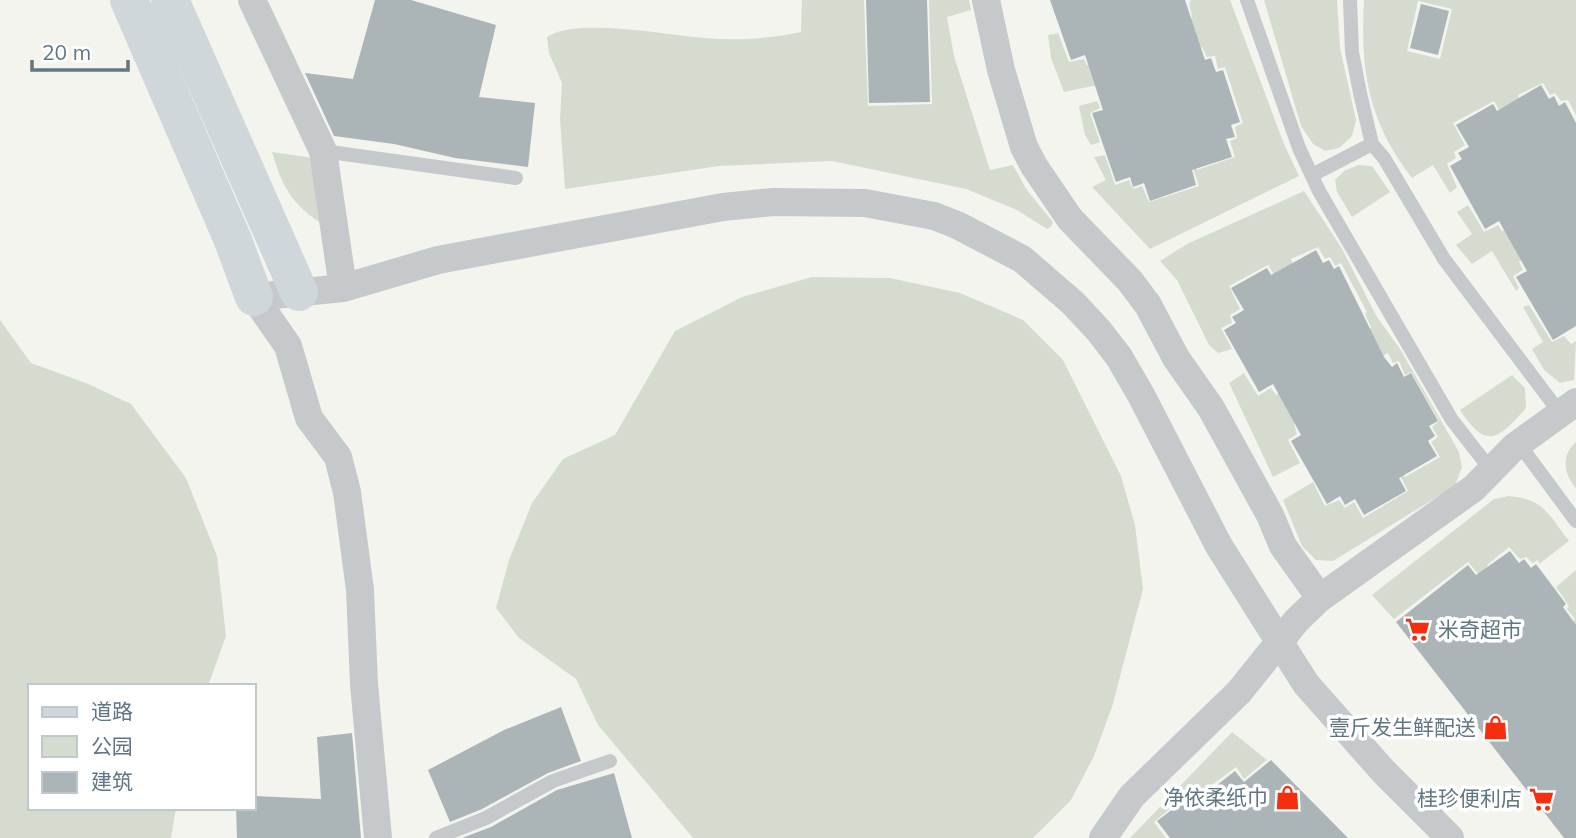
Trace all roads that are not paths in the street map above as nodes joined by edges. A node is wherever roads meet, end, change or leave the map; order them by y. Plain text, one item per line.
1 (129, 0) edge
2 (170, 0) edge
3 (252, 0) edge
4 (986, 0) edge
5 (1247, 0) edge
6 (1350, 0) edge
7 (1371, 144) junction
8 (323, 151) junction
9 (1312, 176) junction
10 (516, 178) dead end
11 (344, 288) junction
12 (299, 292) junction
13 (254, 297) junction
14 (1568, 407) edge
15 (1519, 444) junction
16 (1491, 470) junction
17 (1576, 521) edge
18 (1320, 598) junction
19 (1279, 643) junction
20 (610, 761) dead end
21 (378, 838) edge
22 (436, 838) edge
23 (1102, 838) edge
24 (1450, 838) edge

1 - 13 street
2 - 12 street
3 - 8 street
4 - 18 street
5 - 9 lane
6 - 7 lane
7 - 9 lane
7 - 14 lane
8 - 10 lane
8 - 11 street
9 - 16 lane
11 - 12 street
11 - 19 street
12 - 13 street
13 - 21 street
14 - 15 street
15 - 16 street
15 - 17 lane
16 - 18 street
18 - 19 street
19 - 23 street
19 - 24 street
20 - 22 lane

